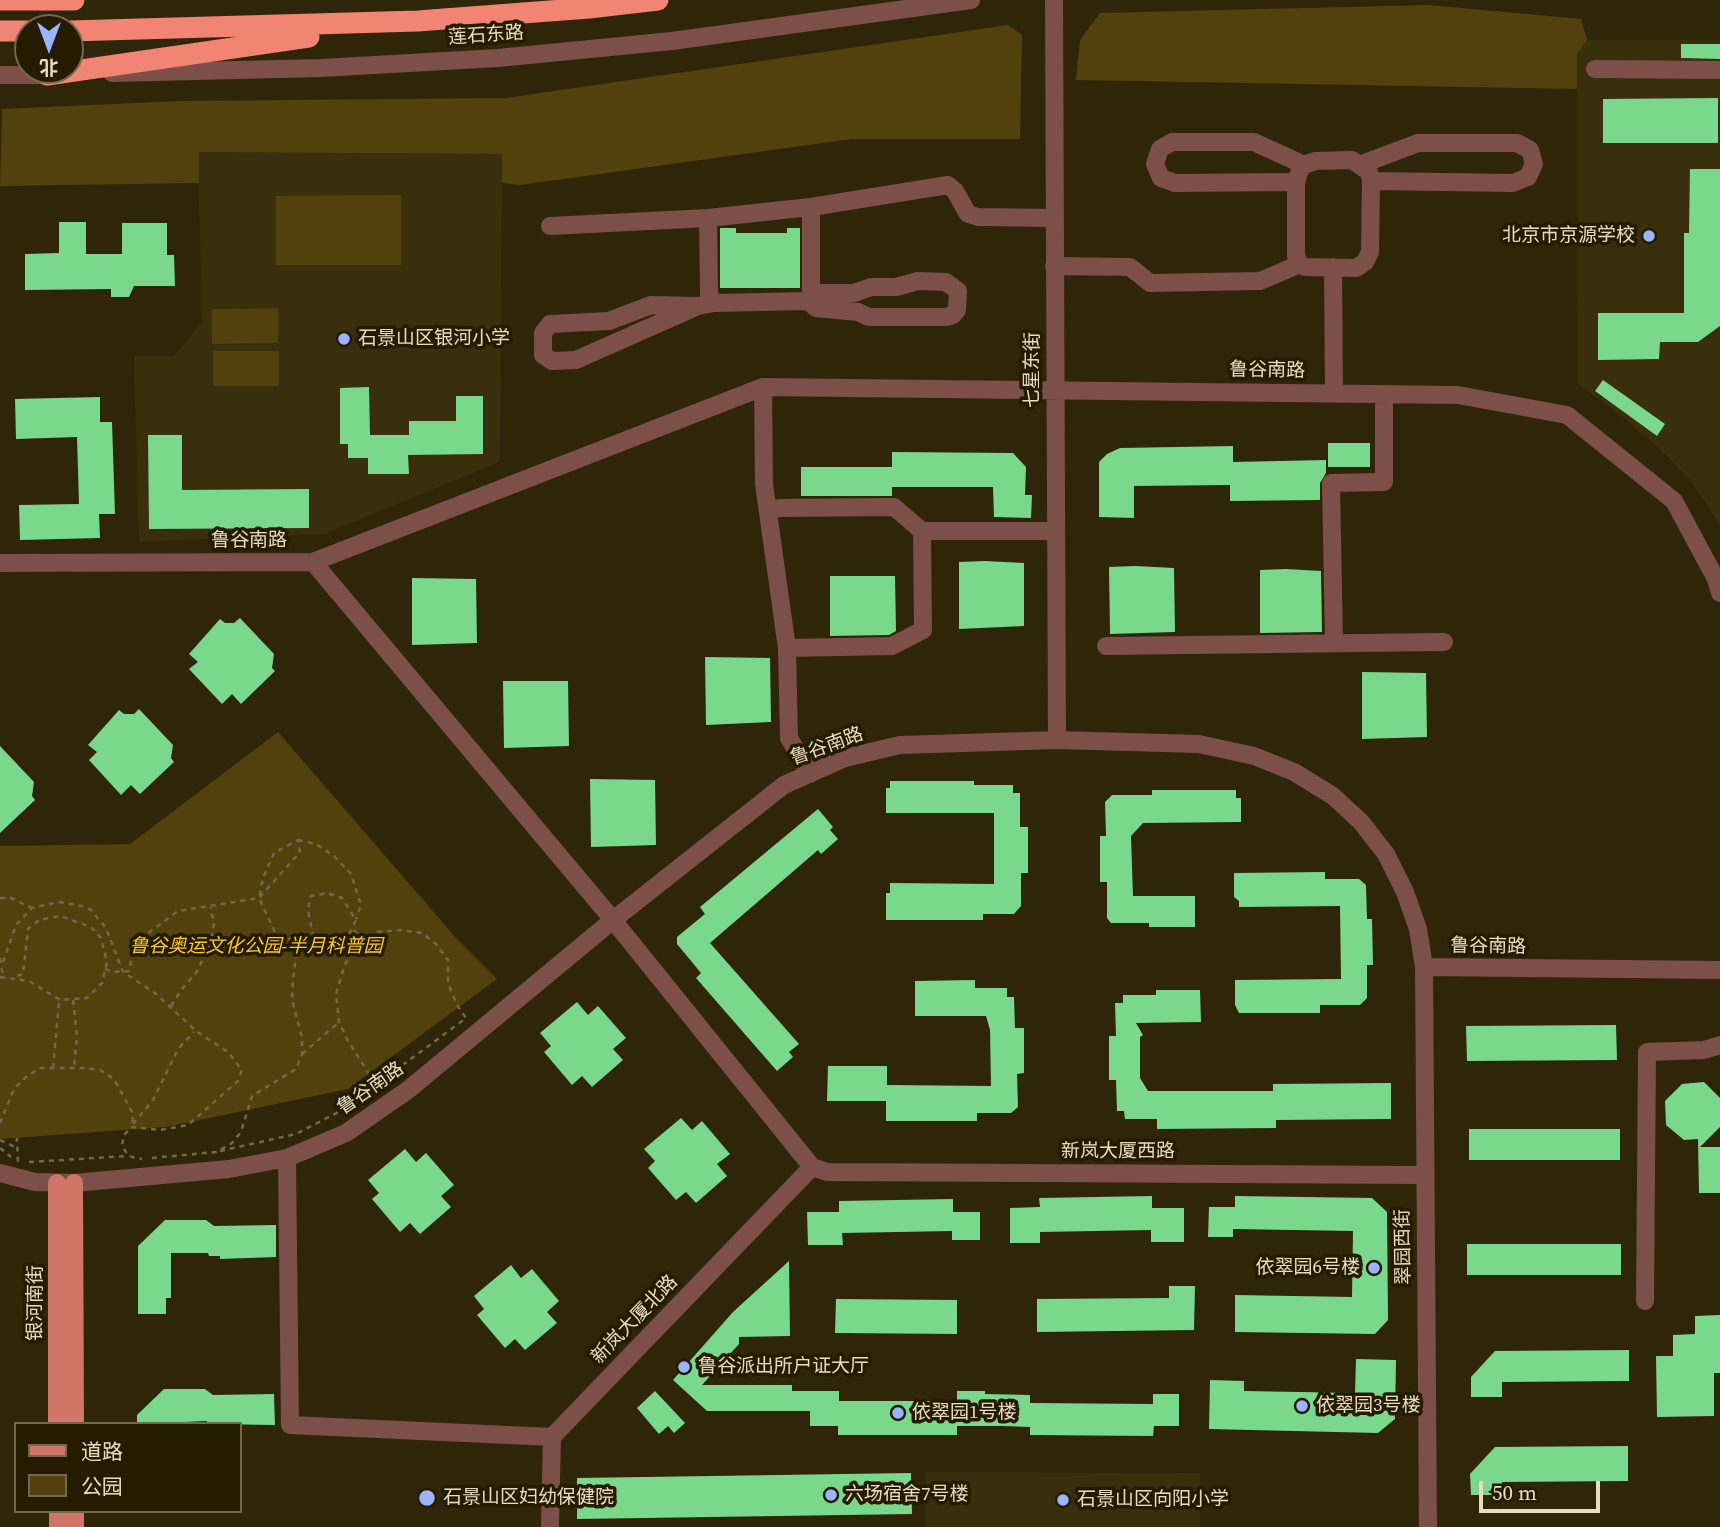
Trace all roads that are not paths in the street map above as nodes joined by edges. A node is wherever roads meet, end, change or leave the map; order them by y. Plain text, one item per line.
1 (0, 0) edge
2 (74, 0) edge
3 (658, 0) edge
4 (971, 0) edge
5 (1054, 0) edge
6 (418, 21) junction
7 (84, 31) edge
8 (1595, 69) dead end
9 (84, 70) edge
10 (1720, 70) edge
11 (84, 74) edge
12 (1304, 164) junction
13 (1362, 164) junction
14 (1371, 181) junction
15 (1296, 182) junction
16 (811, 207) junction
17 (708, 218) junction
18 (1054, 218) junction
19 (550, 226) dead end
20 (1300, 264) junction
21 (1054, 266) junction
22 (1333, 267) junction
23 (809, 297) junction
24 (706, 305) junction
25 (763, 387) junction
26 (1054, 390) junction
27 (1334, 393) junction
28 (1384, 394) junction
29 (768, 511) junction
30 (922, 531) junction
31 (1055, 531) junction
32 (313, 562) junction
33 (0, 563) edge
34 (1720, 593) edge
35 (1334, 642) junction
36 (1444, 642) dead end
37 (1105, 646) dead end
38 (787, 648) junction
39 (1057, 740) junction
40 (810, 774) junction
41 (613, 920) junction
42 (1424, 967) junction
43 (1720, 970) edge
44 (1720, 1045) edge
45 (287, 1158) junction
46 (812, 1167) junction
47 (11, 1171) edge
48 (1424, 1175) junction
49 (65, 1183) junction
50 (1645, 1301) dead end
51 (57, 1422) edge
52 (75, 1422) edge
53 (552, 1437) junction
54 (550, 1527) edge
55 (1428, 1527) edge

1 - 2 highway
3 - 6 highway, 莲石东路
4 - 11 street, 莲石东路
5 - 18 street, 七星东街
6 - 7 highway, 莲石东路
6 - 9 highway
8 - 10 street
12 - 13 street
12 - 15 street
12 - 15 street
13 - 14 street
13 - 14 street
14 - 22 street
15 - 20 street
16 - 17 street
16 - 18 street
16 - 23 street
17 - 19 street
17 - 24 street
18 - 21 street, 七星东街
20 - 21 street
20 - 22 street
21 - 26 street, 七星东街
22 - 27 street
23 - 23 street
23 - 24 street
24 - 24 street
25 - 26 street, 鲁谷南路
25 - 29 street
25 - 32 street, 鲁谷南路
26 - 27 street, 鲁谷南路
26 - 31 street, 七星东街
27 - 28 street, 鲁谷南路
28 - 34 street, 鲁谷南路
28 - 35 street
29 - 30 street
29 - 38 street
30 - 31 street
30 - 38 street
31 - 39 street, 七星东街
32 - 33 street, 鲁谷南路
32 - 41 street
35 - 36 street
35 - 37 street
38 - 40 street
39 - 40 street, 鲁谷南路
39 - 42 street, 鲁谷南路
40 - 41 street, 鲁谷南路
41 - 45 street, 鲁谷南路
41 - 46 street
42 - 43 street, 鲁谷南路
42 - 48 street, 翠园西街
44 - 50 street
45 - 49 street, 鲁谷南路
45 - 53 street
46 - 48 street, 新岚大厦西路
46 - 53 street, 新岚大厦北路
47 - 49 street, 鲁谷南路
48 - 55 street, 翠园西街
49 - 51 main road, 银河南街
49 - 52 main road, 银河南街
53 - 54 street

